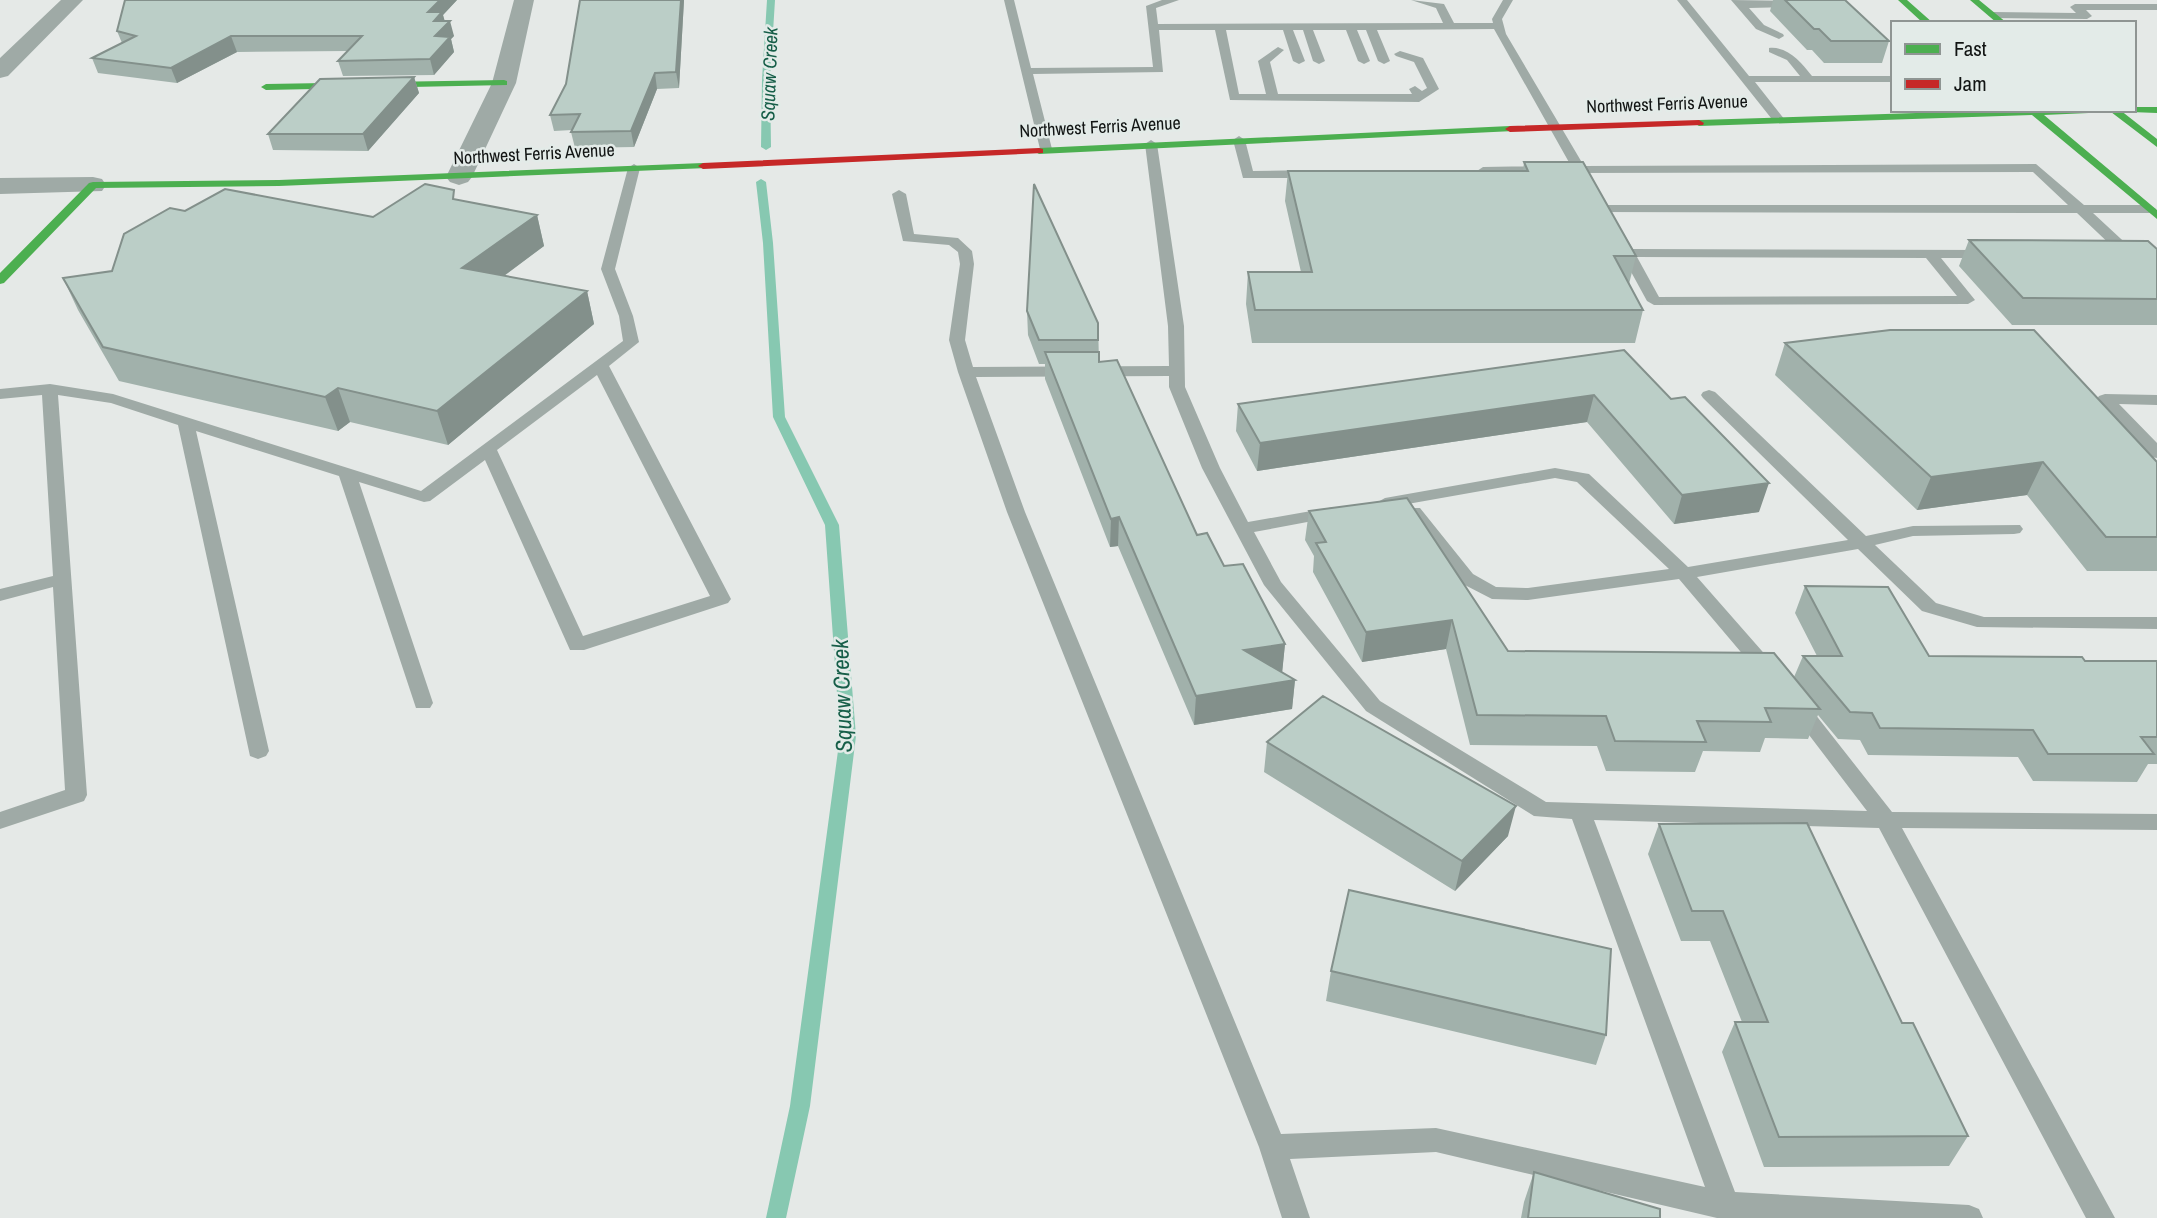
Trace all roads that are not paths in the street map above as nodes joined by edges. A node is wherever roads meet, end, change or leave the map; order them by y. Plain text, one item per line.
1 (73, 0) edge
2 (524, 0) edge
3 (1009, 0) edge
4 (1174, 0) edge
5 (1416, 0) edge
6 (1508, 0) edge
7 (1682, 0) edge
8 (1902, 0) edge
9 (1974, 0) edge
10 (1738, 2) edge
11 (1804, 4) edge
12 (2157, 7) edge
13 (1998, 19) edge
14 (1927, 21) edge
15 (1350, 26) junction
16 (1370, 26) junction
17 (1450, 26) junction
18 (1499, 26) junction
19 (1153, 27) junction
20 (1220, 27) junction
21 (1270, 27) junction
22 (1287, 27) junction
23 (1307, 27) junction
24 (1779, 36) dead end
25 (1396, 45) junction
26 (1773, 50) dead end
27 (1299, 61) dead end
28 (1319, 61) dead end
29 (1364, 61) dead end
30 (1384, 61) dead end
31 (1, 69) edge
32 (1027, 71) junction
33 (1746, 79) junction
34 (1809, 79) junction
35 (1891, 79) edge
36 (504, 83) junction
37 (266, 87) dead end
38 (1273, 98) junction
39 (2136, 110) edge
40 (2157, 110) edge
41 (2005, 112) edge
42 (2034, 112) edge
43 (2114, 112) edge
44 (1779, 120) junction
45 (1558, 127) junction
46 (1239, 140) junction
47 (1151, 144) junction
48 (2157, 144) edge
49 (1046, 149) junction
50 (634, 168) junction
51 (1580, 170) junction
52 (1469, 172) edge
53 (1331, 174) edge
54 (458, 177) junction
55 (93, 185) junction
56 (0, 186) edge
57 (899, 194) dead end
58 (1597, 199) junction
59 (2080, 209) junction
60 (2153, 213) edge
61 (1628, 253) junction
62 (1930, 254) junction
63 (2010, 254) edge
64 (2103, 254) edge
65 (0, 280) edge
66 (600, 365) junction
67 (1177, 371) junction
68 (966, 372) junction
69 (50, 389) junction
70 (0, 394) edge
71 (1709, 395) dead end
72 (2157, 400) edge
73 (186, 422) junction
74 (488, 448) junction
75 (2157, 453) edge
76 (347, 473) junction
77 (1405, 500) junction
78 (1243, 528) junction
79 (2014, 529) dead end
80 (1860, 542) junction
81 (1684, 573) junction
82 (62, 579) junction
83 (0, 595) edge
84 (2157, 623) edge
85 (423, 703) dead end
86 (258, 751) dead end
87 (1580, 811) junction
88 (1886, 820) junction
89 (0, 821) edge
90 (2157, 822) edge
91 (1273, 1147) junction
92 (1729, 1211) edge
93 (1296, 1218) edge
94 (1969, 1218) edge
95 (2101, 1218) edge

1 - 31 street
2 - 36 street
3 - 32 lane
4 - 19 lane
5 - 17 lane
6 - 18 lane
7 - 33 lane
8 - 14 street
9 - 13 street
10 - 11 lane
10 - 24 lane
12 - 13 lane
15 - 16 lane
15 - 23 lane
15 - 29 lane
16 - 25 lane
16 - 30 lane
17 - 18 lane
17 - 25 lane
18 - 45 lane
19 - 20 lane
19 - 32 lane
20 - 21 lane
20 - 38 lane
21 - 22 lane
21 - 38 lane
22 - 23 lane
22 - 27 lane
23 - 28 lane
25 - 38 lane
26 - 34 lane
32 - 49 lane
33 - 34 lane
33 - 44 lane
34 - 35 lane
36 - 37 street
36 - 54 street
39 - 40 street
41 - 44 street, Northwest Ferris Avenue
42 - 60 street
43 - 48 street
44 - 45 street, Northwest Ferris Avenue
45 - 46 street, Northwest Ferris Avenue
45 - 51 lane
46 - 47 street, Northwest Ferris Avenue
46 - 53 lane
47 - 49 street, Northwest Ferris Avenue
47 - 67 lane
49 - 50 street, Northwest Ferris Avenue
50 - 54 street, Northwest Ferris Avenue
50 - 66 lane
51 - 52 lane
51 - 58 lane
51 - 59 lane
54 - 55 street, Northwest Ferris Avenue
55 - 56 street
55 - 65 street
57 - 68 lane
58 - 59 lane
58 - 61 lane
59 - 60 lane
59 - 64 lane
61 - 62 lane
61 - 62 lane
62 - 63 lane
66 - 74 lane
66 - 74 lane
67 - 68 lane
67 - 78 lane
68 - 91 lane
69 - 70 lane
69 - 73 lane
69 - 82 lane
71 - 80 lane
72 - 75 lane
73 - 76 lane
73 - 86 lane
74 - 76 lane
76 - 85 lane
77 - 78 lane
77 - 81 lane
77 - 81 lane
78 - 87 lane
79 - 80 lane
80 - 81 lane
80 - 84 lane
81 - 88 lane
82 - 83 lane
82 - 89 lane
87 - 88 lane
87 - 92 lane
88 - 90 lane
88 - 95 lane
91 - 92 lane
91 - 93 lane
92 - 94 lane

